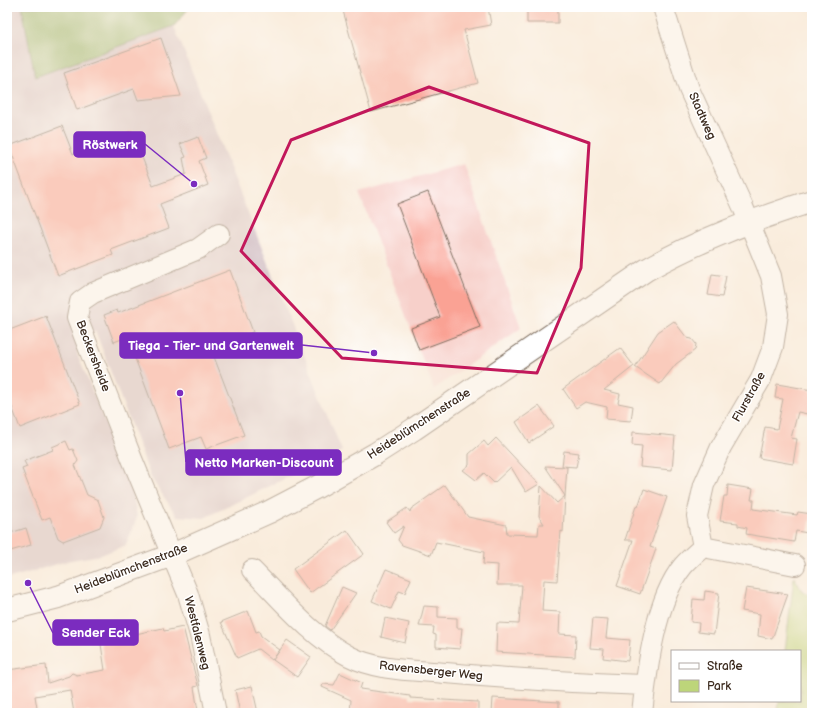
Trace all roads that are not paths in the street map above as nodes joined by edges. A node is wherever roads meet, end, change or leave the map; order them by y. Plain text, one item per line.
1 (663, 7) edge
2 (812, 202) edge
3 (749, 221) junction
4 (219, 234) dead end
5 (703, 547) junction
6 (172, 555) junction
7 (795, 565) dead end
8 (252, 570) dead end
9 (7, 610) edge
10 (646, 685) junction
11 (216, 713) edge
12 (642, 713) edge

1 - 3 street, Stadtweg
2 - 3 street, Heideblümchenstraße
3 - 5 street, Flurstraße
3 - 6 street, Heideblümchenstraße
4 - 6 street, Beckersheide
5 - 7 street
5 - 10 street
6 - 9 street, Heideblümchenstraße
6 - 11 street, Westfalenweg
8 - 10 street, Ravensberger Weg
10 - 12 street

